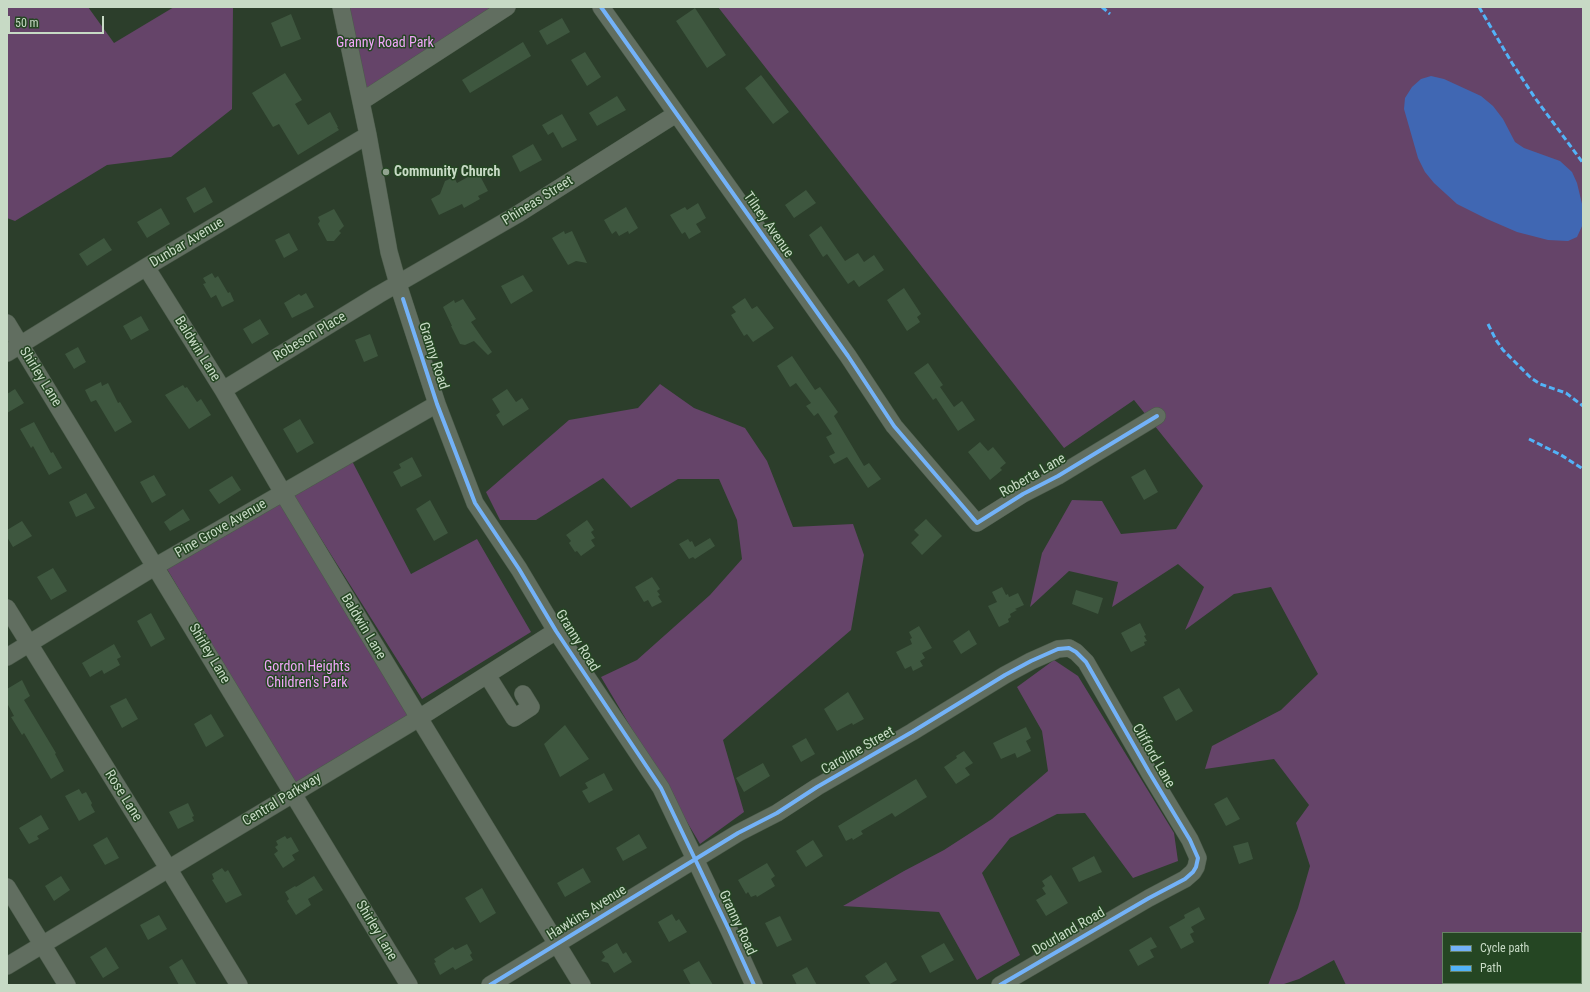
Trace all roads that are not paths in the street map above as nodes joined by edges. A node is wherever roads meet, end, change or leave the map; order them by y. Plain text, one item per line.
1 (341, 7) edge
2 (507, 7) edge
3 (601, 7) edge
4 (362, 101) junction
5 (676, 114) junction
6 (368, 135) junction
7 (146, 267) junction
8 (398, 284) junction
9 (7, 323) edge
10 (14, 349) edge
11 (223, 390) junction
12 (437, 404) junction
13 (1157, 416) dead end
14 (919, 455) joint
15 (283, 493) junction
16 (156, 566) junction
17 (7, 608) edge
18 (556, 631) junction
19 (28, 644) junction
20 (7, 656) edge
21 (1031, 661) joint
22 (487, 675) junction
23 (523, 694) dead end
24 (419, 718) junction
25 (293, 794) junction
26 (695, 859) junction
27 (168, 868) junction
28 (7, 887) edge
29 (1149, 898) joint
30 (558, 944) junction
31 (43, 946) junction
32 (7, 966) edge
33 (67, 985) edge
34 (239, 985) edge
35 (409, 985) edge
36 (490, 985) edge
37 (582, 985) edge
38 (754, 985) edge
39 (1000, 985) edge

1 - 4 street, Granny Road
2 - 4 street
3 - 5 street, Tilney Avenue
4 - 6 street, Granny Road
5 - 8 street, Phineas Street
5 - 14 street, Tilney Avenue
6 - 7 street, Dunbar Avenue
6 - 8 street, Granny Road
7 - 10 street, Dunbar Avenue
7 - 11 street, Baldwin Lane
8 - 11 street, Robeson Place
8 - 12 street, Granny Road
9 - 10 street, Shirley Lane
10 - 16 street, Shirley Lane
11 - 15 street, Baldwin Lane
12 - 15 street, Pine Grove Avenue
12 - 18 street, Granny Road
13 - 14 street, Roberta Lane
15 - 16 street, Pine Grove Avenue
15 - 24 street, Baldwin Lane
16 - 19 street, Pine Grove Avenue
16 - 25 street, Shirley Lane
17 - 19 street, Rose Lane
18 - 22 street, Central Parkway
18 - 26 street, Granny Road
19 - 20 street, Pine Grove Avenue
19 - 27 street, Rose Lane
21 - 26 street, Caroline Street
21 - 29 street, Clifford Lane
22 - 23 street
22 - 24 street, Central Parkway
24 - 25 street, Central Parkway
24 - 30 street, Baldwin Lane
25 - 27 street, Central Parkway
25 - 35 street, Shirley Lane
26 - 30 street, Hawkins Avenue
26 - 38 street, Granny Road
27 - 31 street, Central Parkway
27 - 34 street, Rose Lane
28 - 31 street
29 - 39 street, Dourland Road
30 - 36 street, Hawkins Avenue
30 - 37 street, Baldwin Lane
31 - 32 street, Central Parkway
31 - 33 street

